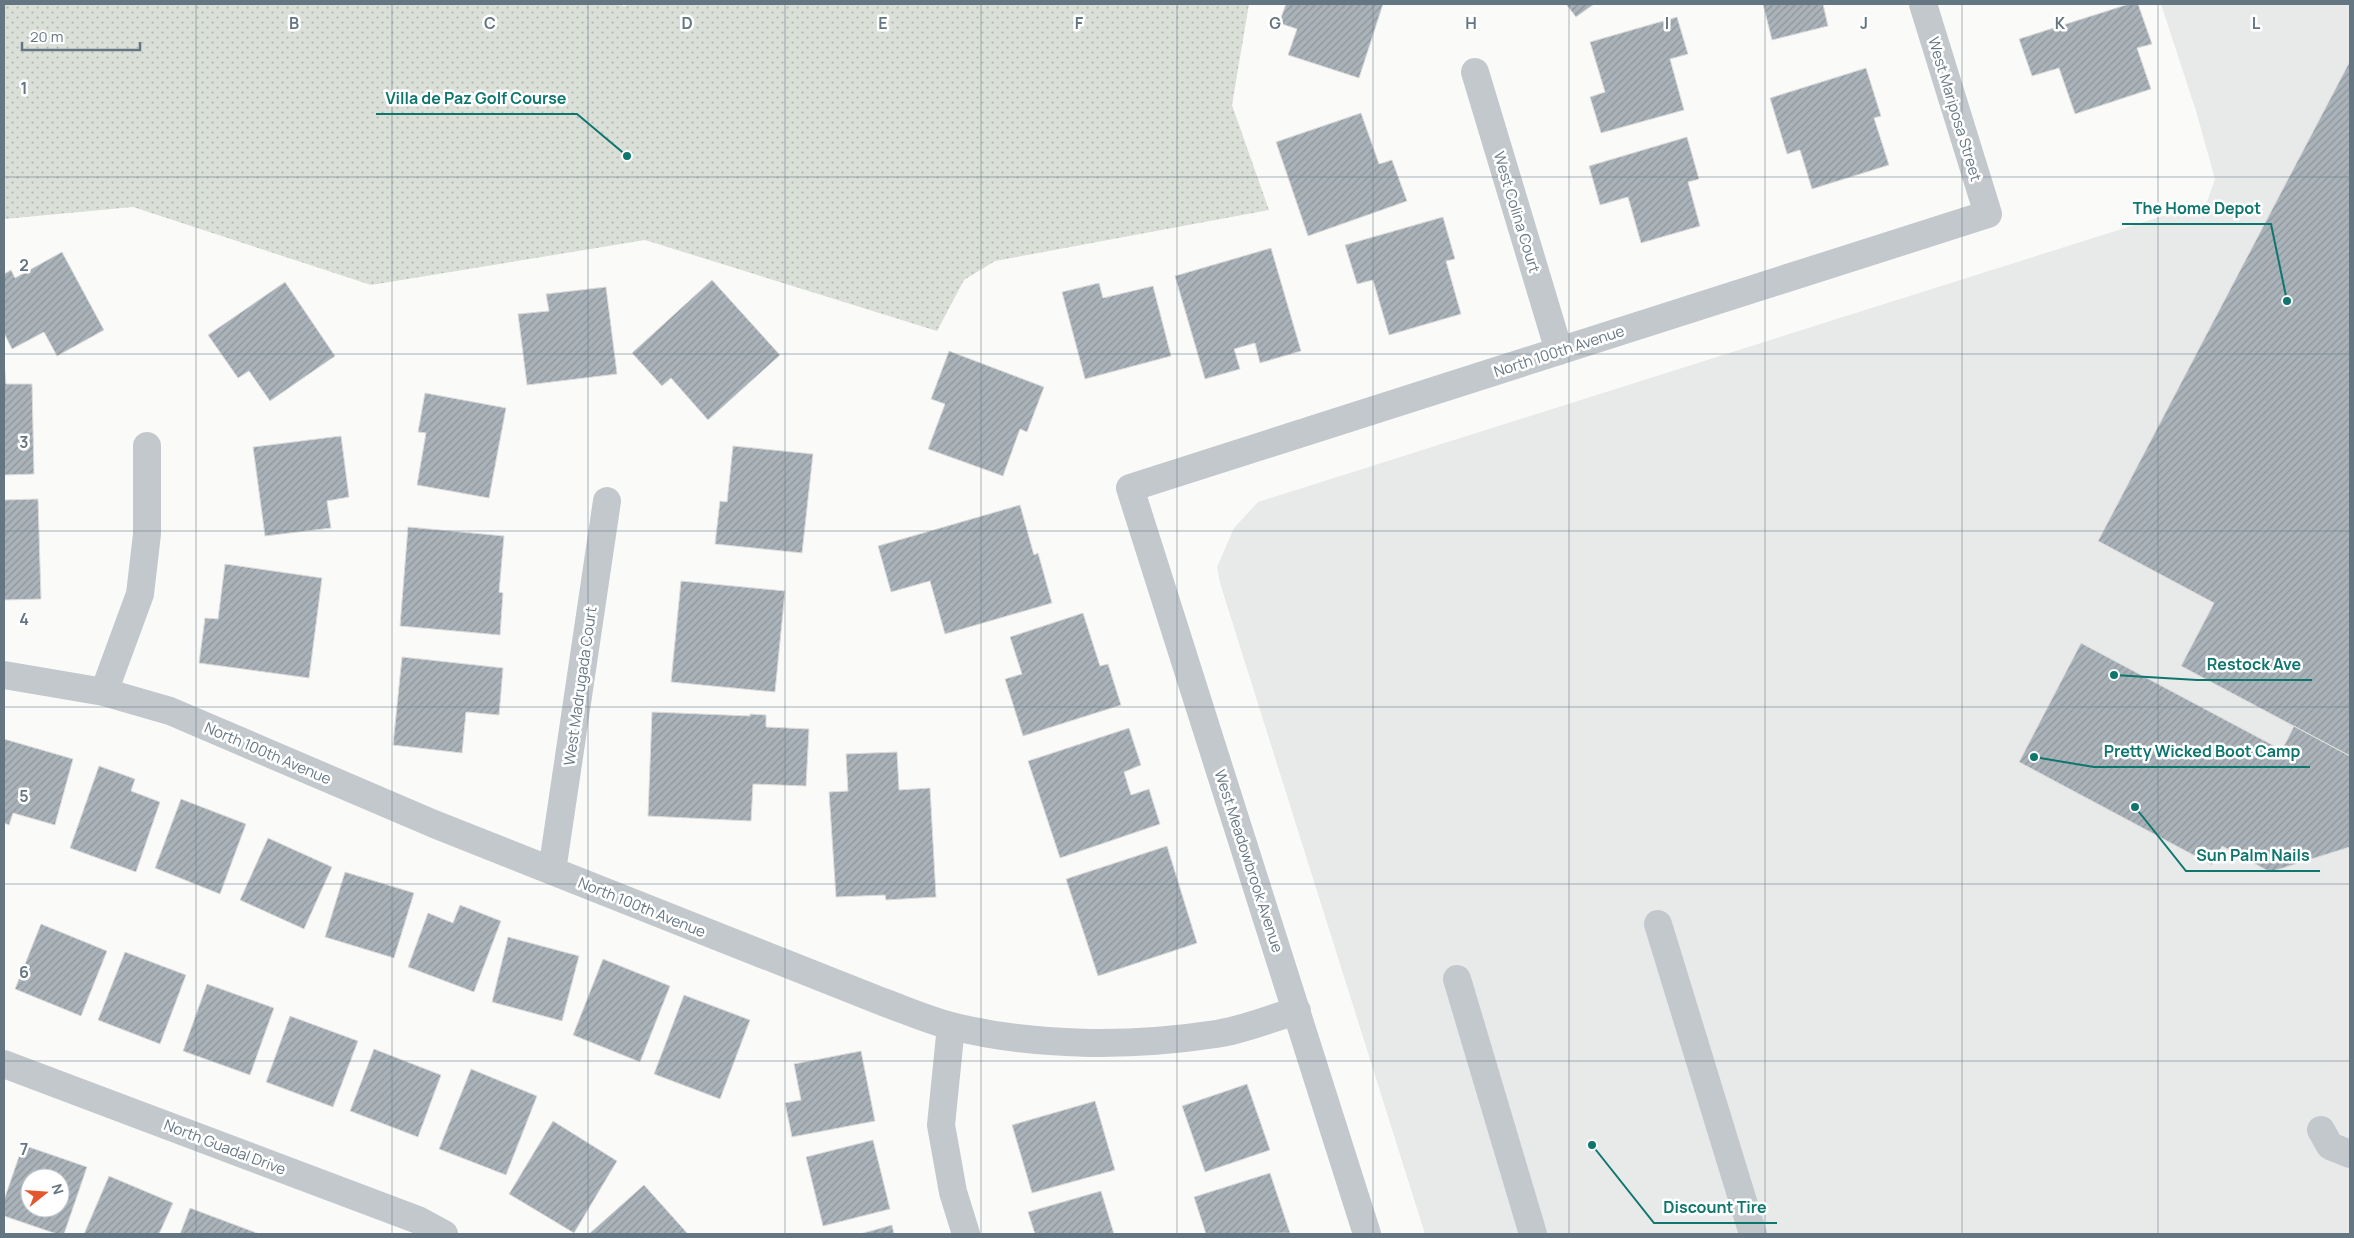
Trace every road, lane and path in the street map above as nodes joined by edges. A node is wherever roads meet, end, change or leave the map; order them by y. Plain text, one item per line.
1 (1923, 4) edge
2 (1475, 72) dead end
3 (1988, 214) joint
4 (1559, 351) junction
5 (147, 446) dead end
6 (1130, 488) joint
7 (607, 501) dead end
8 (4, 675) edge
9 (104, 692) junction
10 (552, 871) junction
11 (1658, 924) dead end
12 (1458, 979) dead end
13 (1297, 1011) junction
14 (951, 1026) junction
15 (4, 1064) edge
16 (2321, 1130) dead end
17 (2350, 1154) edge
18 (444, 1234) edge
19 (966, 1234) edge
20 (1367, 1234) edge
21 (1533, 1234) edge
22 (1754, 1234) edge

1 - 3 street, West Mariposa Street
2 - 4 street, West Colina Court
3 - 4 street, North 100th Avenue
4 - 6 street, North 100th Avenue
5 - 9 street
6 - 13 street, West Meadowbrook Avenue
7 - 10 street, West Madrugada Court
8 - 9 street, North 100th Avenue
9 - 10 street, North 100th Avenue
10 - 14 street, North 100th Avenue
11 - 22 street
12 - 21 street
13 - 14 street, North 100th Avenue
13 - 20 street, West Meadowbrook Avenue
14 - 19 street
15 - 18 street, North Guadal Drive
16 - 17 street

